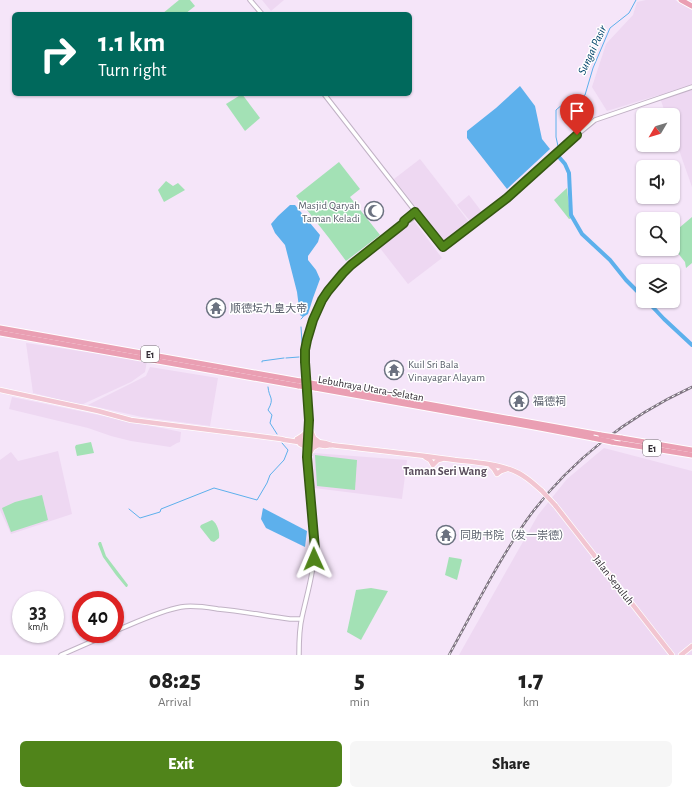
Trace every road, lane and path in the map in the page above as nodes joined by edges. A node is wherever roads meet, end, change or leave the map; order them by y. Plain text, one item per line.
1 (250, 0) edge
2 (681, 0) edge
3 (688, 0) edge
4 (692, 2) edge
5 (692, 6) edge
6 (260, 12) edge
7 (692, 87) edge
8 (326, 96) edge
9 (416, 213) junction
10 (0, 328) edge
11 (0, 333) edge
12 (300, 383) junction
13 (315, 386) junction
14 (0, 390) edge
15 (309, 431) junction
16 (297, 440) junction
17 (617, 441) junction
18 (309, 442) junction
19 (318, 443) junction
20 (692, 450) edge
21 (309, 453) junction
22 (424, 456) junction
23 (692, 456) edge
24 (444, 458) junction
25 (301, 619) junction
26 (124, 628) edge
27 (88, 643) edge
28 (692, 646) edge
29 (61, 655) edge
30 (299, 655) edge
31 (672, 655) edge
32 (681, 655) edge

1 - 6 street
2 - 5 highway
3 - 4 highway
7 - 9 street
8 - 9 street
9 - 15 street
10 - 12 highway, Lebuhraya Utara–Selatan / E1
11 - 12 highway, Lebuhraya Utara–Selatan / E1
12 - 13 highway, Lebuhraya Utara–Selatan / E1, bridge
13 - 17 highway, Lebuhraya Utara–Selatan / E1, bridge
13 - 17 highway, Lebuhraya Utara–Selatan / E1, bridge
14 - 16 main road
15 - 16 main road
15 - 18 street
15 - 19 main road
16 - 18 main road
16 - 21 main road
17 - 20 highway, Lebuhraya Utara–Selatan / E1
17 - 23 highway, Lebuhraya Utara–Selatan / E1
18 - 19 main road
18 - 21 street
19 - 21 main road
19 - 22 main road
21 - 25 street
22 - 24 main road
22 - 24 main road
24 - 31 main road, Jalan Sepuluh, bridge
25 - 26 street
25 - 30 street
27 - 29 street
28 - 32 main road

